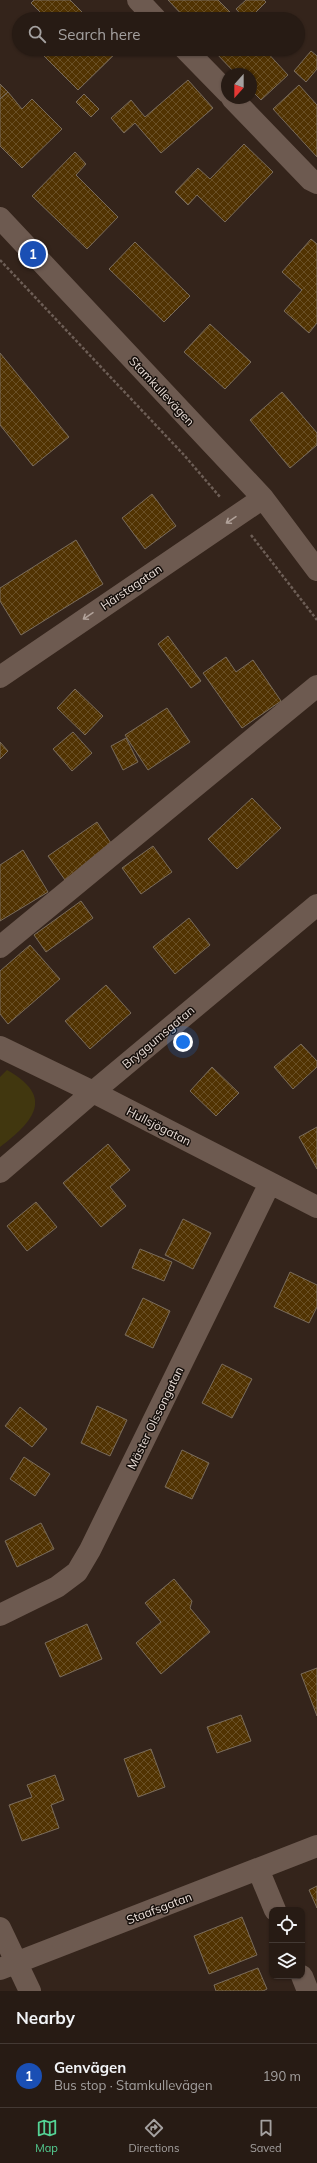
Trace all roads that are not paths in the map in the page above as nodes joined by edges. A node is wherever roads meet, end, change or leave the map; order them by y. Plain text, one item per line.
1 (138, 0) edge
2 (149, 12) edge
3 (192, 56) edge
4 (221, 86) edge
5 (238, 104) edge
6 (317, 183) edge
7 (0, 218) edge
8 (263, 498) junction
9 (317, 570) edge
10 (0, 677) edge
11 (317, 686) edge
12 (317, 905) edge
13 (0, 947) edge
14 (0, 1047) edge
15 (93, 1092) junction
16 (0, 1172) edge
17 (270, 1183) junction
18 (317, 1207) edge
19 (0, 1615) edge
20 (317, 1846) edge
21 (258, 1869) junction
22 (274, 1907) edge
23 (0, 1928) edge
24 (8, 1966) edge
25 (303, 1979) edge
26 (30, 1991) edge
27 (308, 1991) edge

1 - 2 street
3 - 4 street
5 - 6 street
7 - 8 street, Stamkullevägen
8 - 9 street, Stamkullevägen
8 -> 10 street, Härstagatan
11 - 13 street
12 - 15 street, Bryggumsgatan
14 - 15 street, Hullsjögatan
15 - 16 street, Bryggumsgatan
15 - 17 street, Hullsjögatan
17 - 18 street, Hullsjögatan
17 - 19 street, Mäster Olssongatan
20 - 21 street, Staafsgatan
21 - 22 street
21 - 24 street, Staafsgatan
23 - 24 street
24 - 26 street
25 - 27 street

